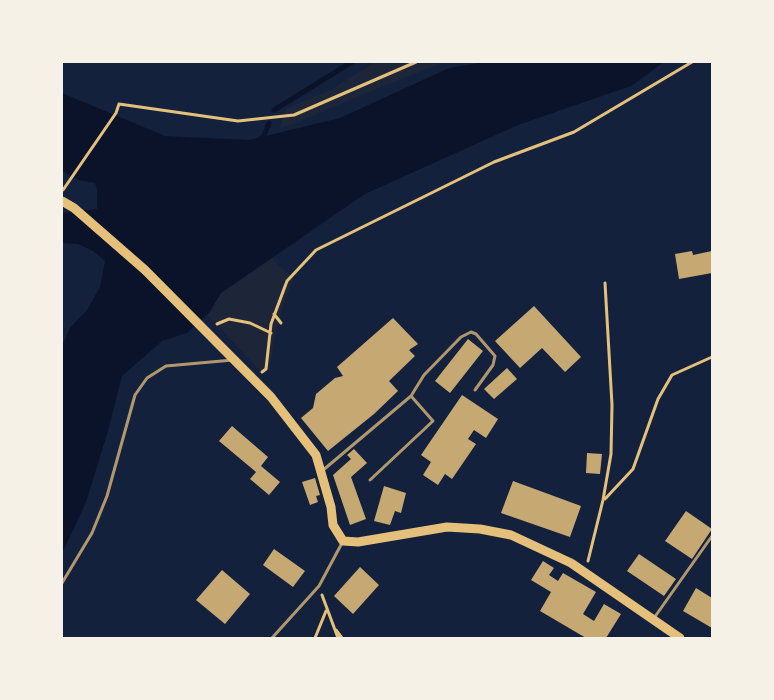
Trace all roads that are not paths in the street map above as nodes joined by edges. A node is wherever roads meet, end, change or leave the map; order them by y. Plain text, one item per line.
1 (62, 201) edge
2 (236, 360) junction
3 (475, 390) dead end
4 (411, 396) junction
5 (321, 472) junction
6 (370, 480) dead end
7 (712, 536) edge
8 (343, 541) junction
9 (62, 582) edge
10 (653, 619) junction
11 (272, 639) edge
12 (681, 639) edge

1 - 2 main road
2 - 5 main road
2 - 9 lane
3 - 4 lane
4 - 5 lane
4 - 6 lane
5 - 8 main road
7 - 10 lane
8 - 10 main road
8 - 11 lane
10 - 12 main road

